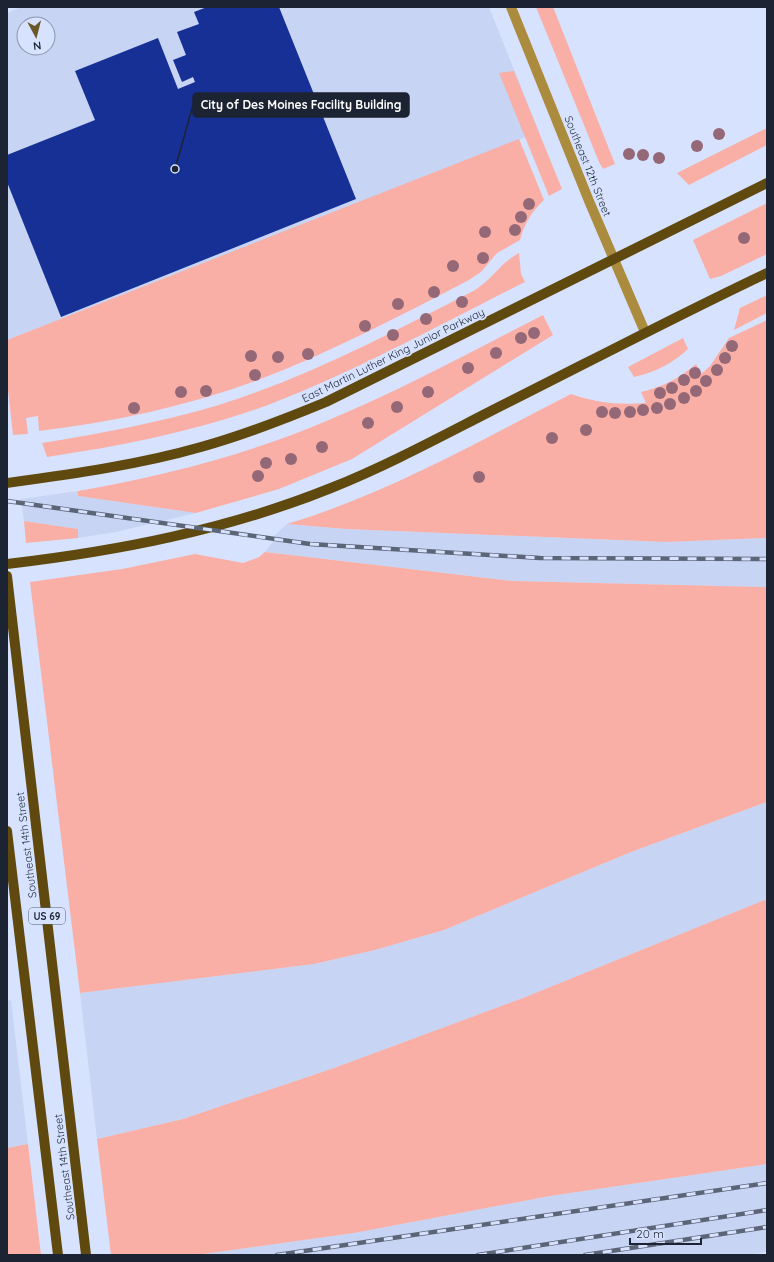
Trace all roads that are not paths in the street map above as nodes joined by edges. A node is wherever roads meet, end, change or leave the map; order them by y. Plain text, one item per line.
1 (511, 7) edge
2 (767, 183) edge
3 (614, 260) junction
4 (767, 273) edge
5 (645, 332) junction
6 (7, 483) edge
7 (7, 564) edge
8 (7, 576) edge
9 (7, 831) edge
10 (58, 1255) edge
11 (86, 1255) edge

1 - 3 street, Southeast 12th Street
2 - 3 main road, East Martin Luther King Junior Parkway
3 - 5 street, Southeast 12th Street
3 - 6 main road, East Martin Luther King Junior Parkway
4 - 5 main road
5 - 7 main road
8 - 11 main road, Southeast 14th Street / US 69
9 - 10 main road, Southeast 14th Street / US 69

